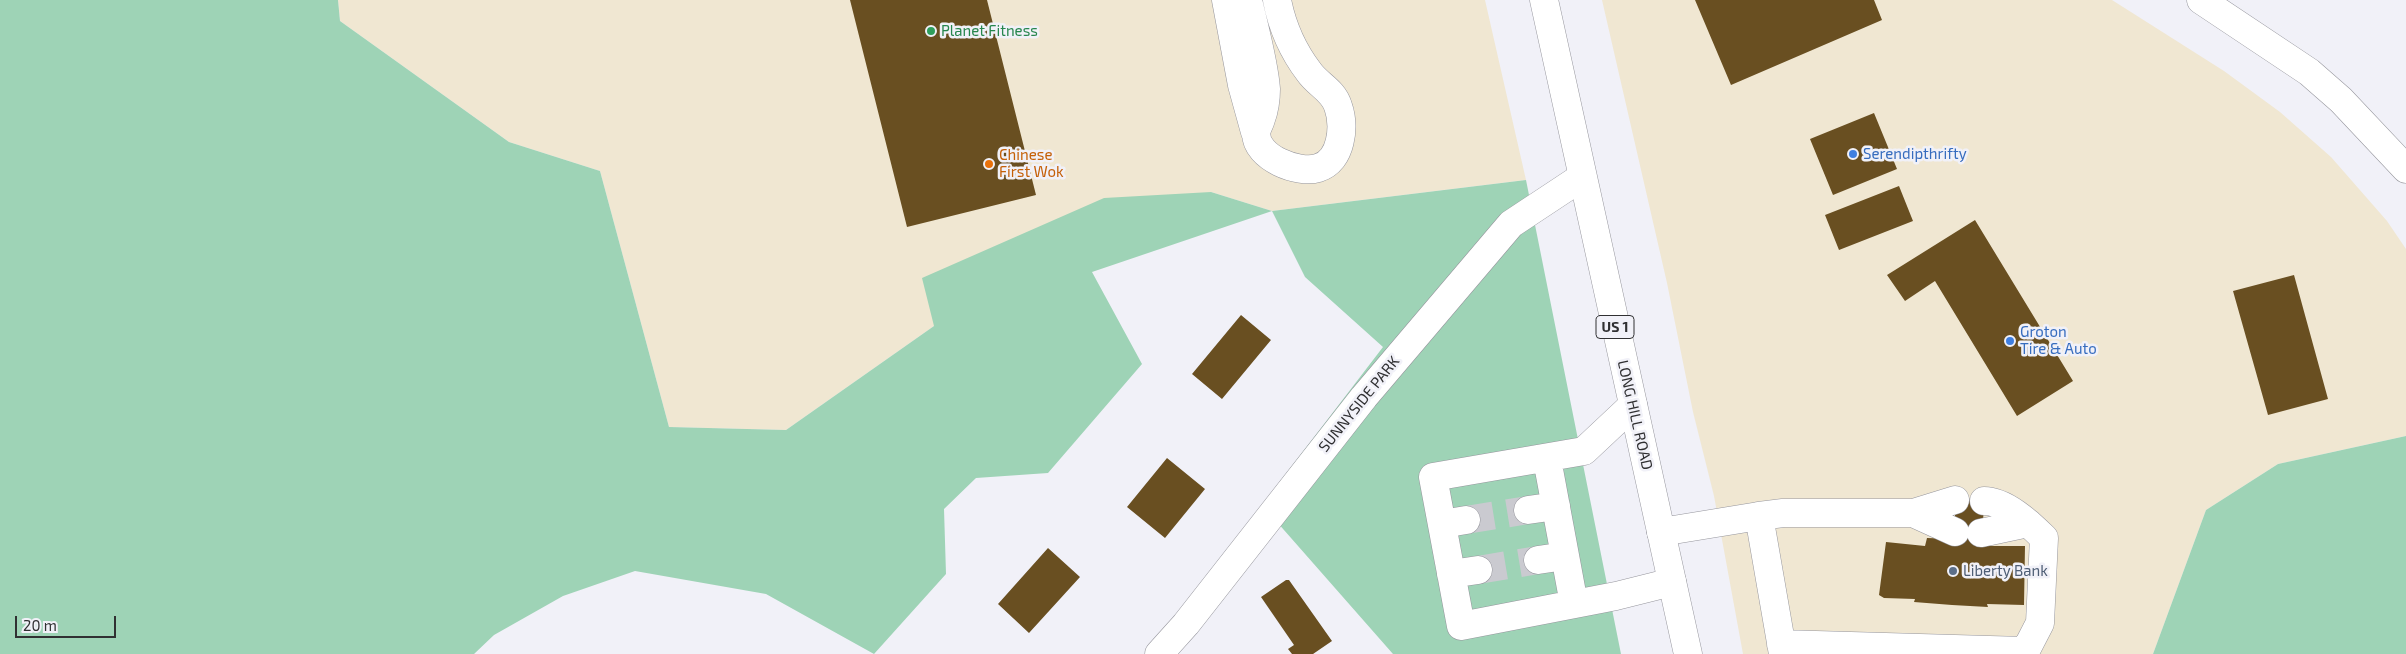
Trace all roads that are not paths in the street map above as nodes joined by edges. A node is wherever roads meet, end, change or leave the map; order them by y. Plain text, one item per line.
1 (1226, 0) edge
2 (1248, 0) edge
3 (1277, 0) edge
4 (1544, 0) edge
5 (2201, 0) edge
6 (1255, 132) junction
7 (2406, 169) edge
8 (1582, 178) junction
9 (1633, 405) junction
10 (1547, 459) junction
11 (1955, 500) dead end
12 (1984, 501) dead end
13 (1556, 506) junction
14 (1528, 510) tunnel mouth
15 (1913, 513) junction
16 (1760, 516) junction
17 (2028, 523) junction
18 (1661, 532) junction
19 (1565, 556) junction
20 (1538, 560) tunnel mouth
21 (1478, 570) tunnel mouth
22 (1451, 574) junction
23 (1672, 582) junction
24 (1574, 604) junction
25 (1782, 649) edge
26 (2024, 652) edge
27 (1159, 654) edge
28 (1688, 654) edge

1 - 6 street
2 - 6 street
3 - 6 street
4 - 8 street, LONG HILL ROAD / US 1
5 - 7 street
8 - 9 street, LONG HILL ROAD / US 1
8 - 27 street, SUNNYSIDE PARK
9 - 10 street
9 - 18 street, LONG HILL ROAD / US 1
10 - 13 street
10 - 22 street
11 - 15 street
12 - 17 street
13 - 14 street
13 - 19 street
15 - 16 street
15 - 17 street
16 - 18 street
16 - 25 street
17 - 26 street
18 - 23 street, LONG HILL ROAD / US 1
19 - 20 street
19 - 24 street
21 - 22 street
22 - 24 street
23 - 24 street
23 - 28 street, LONG HILL ROAD / US 1
25 - 26 street

